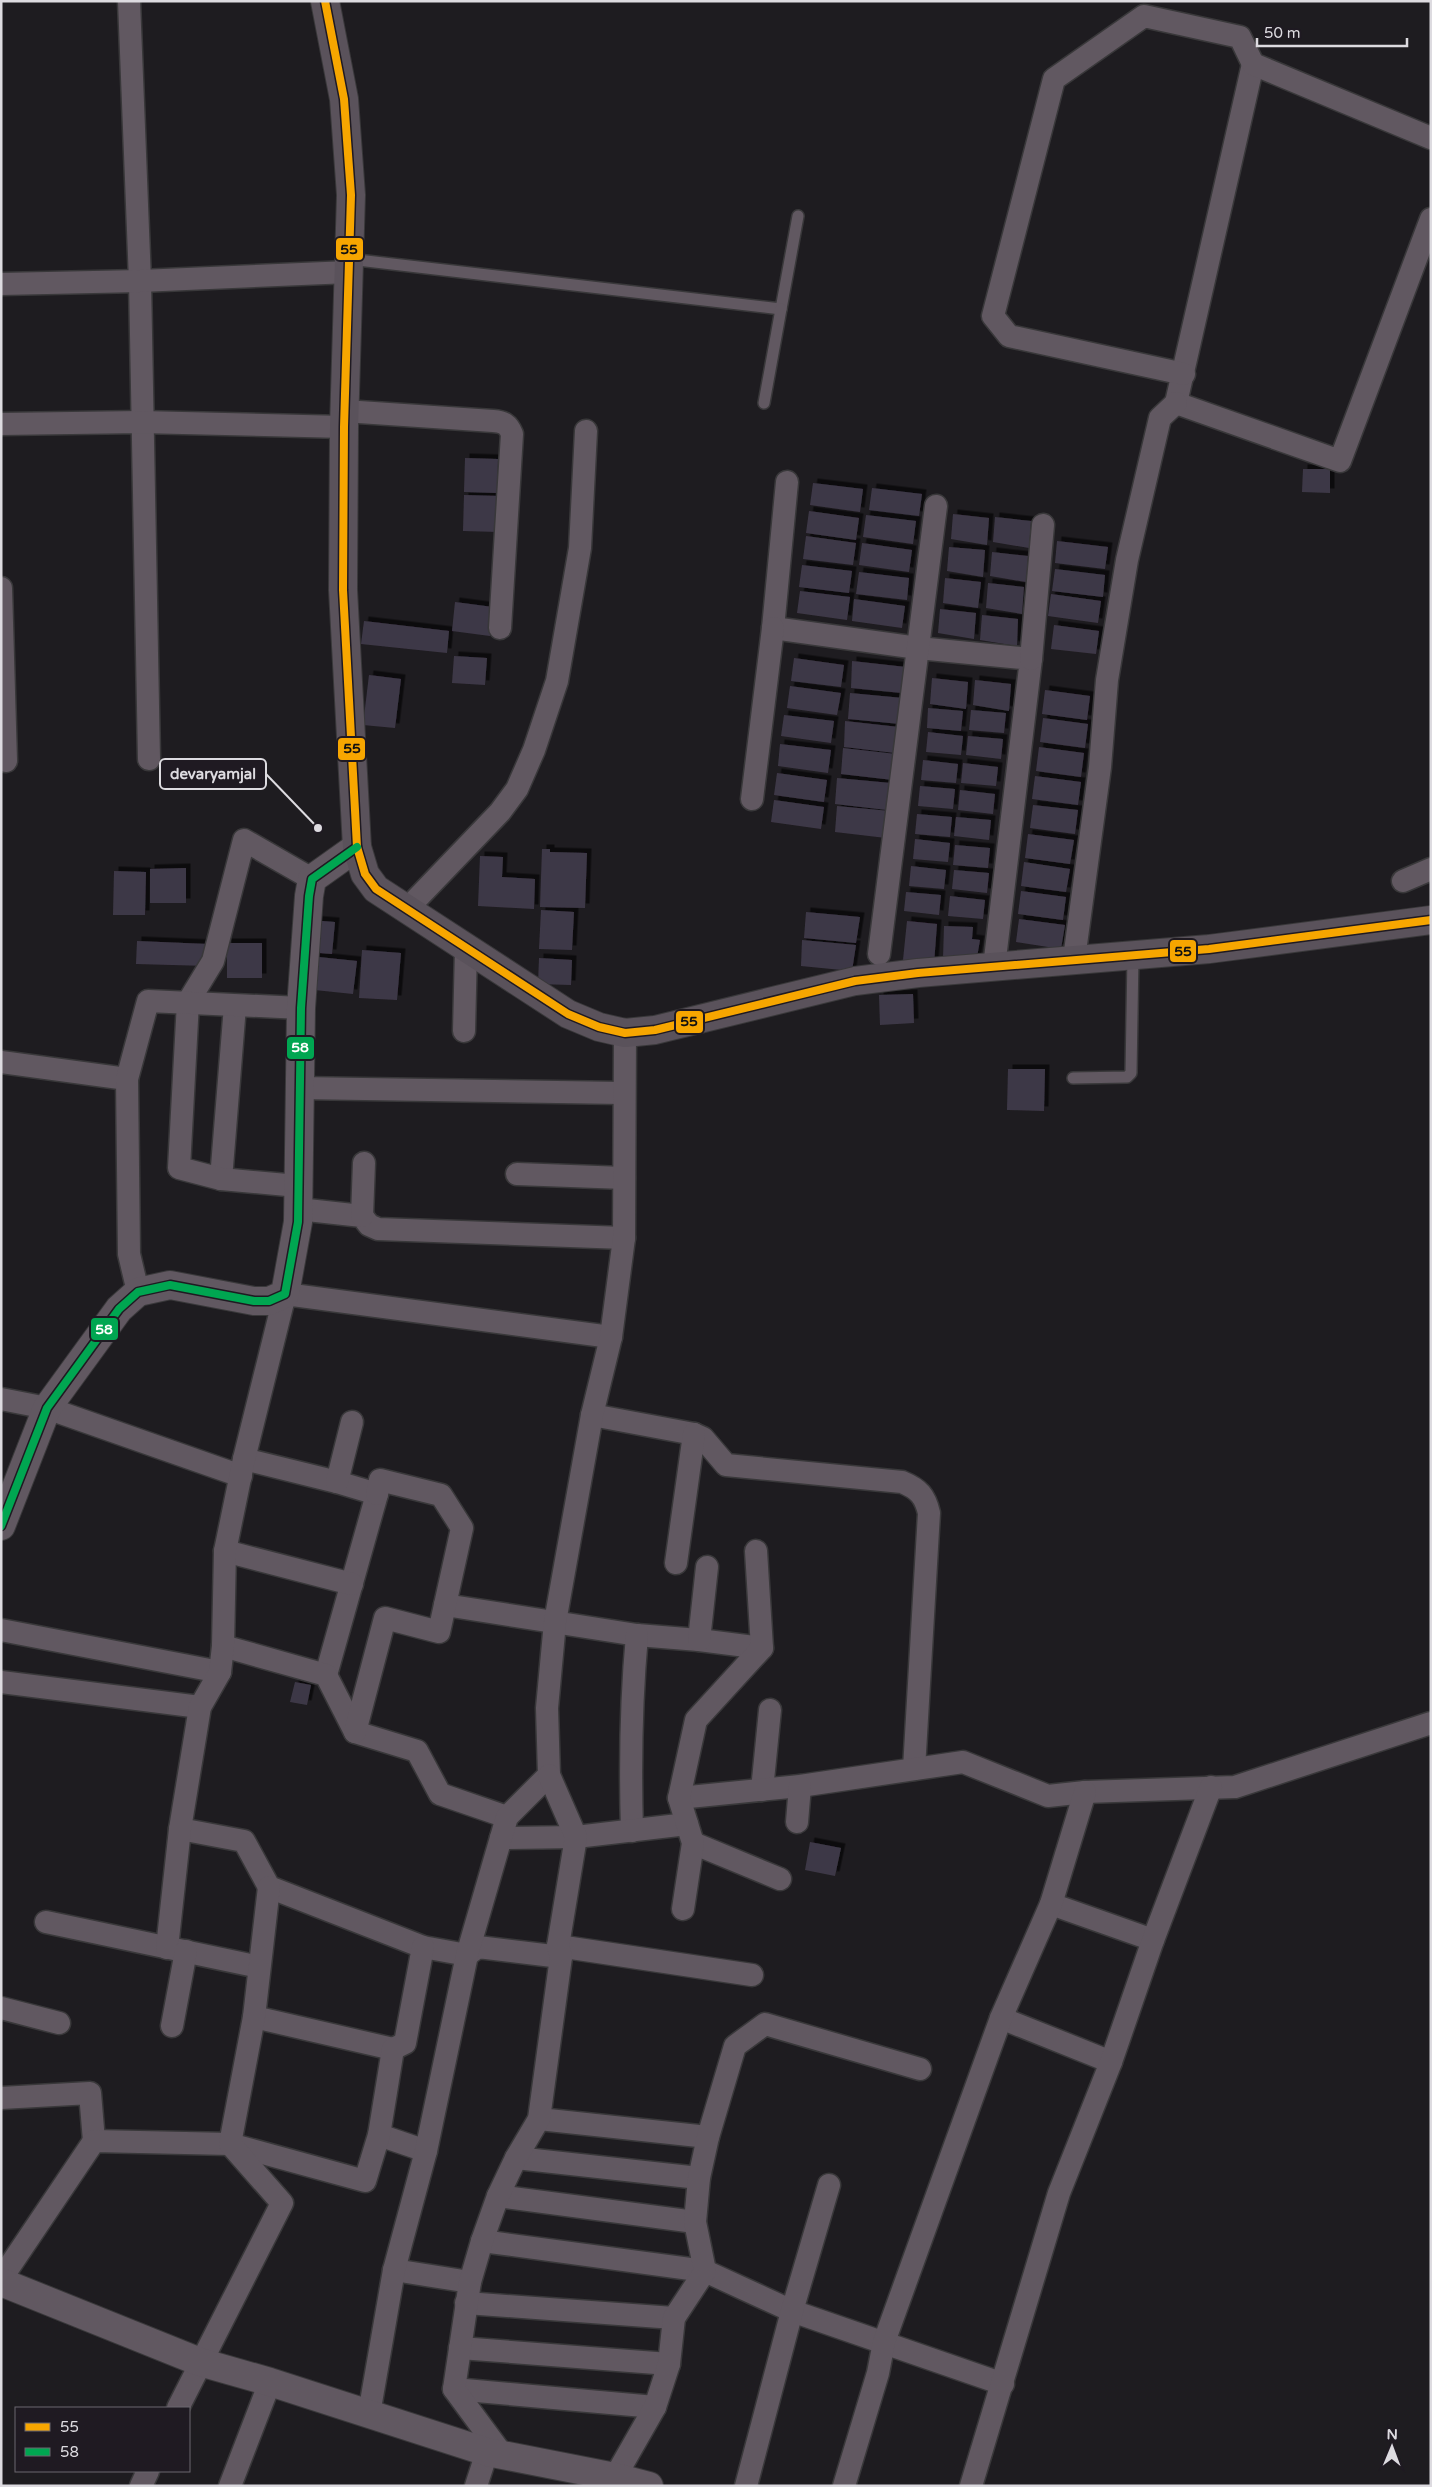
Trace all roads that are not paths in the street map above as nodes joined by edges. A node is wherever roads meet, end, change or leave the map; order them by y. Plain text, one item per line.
1 (129, 1) edge
2 (325, 1) edge
3 (1253, 64) junction
4 (1431, 138) edge
5 (798, 216) dead end
6 (1431, 219) edge
7 (349, 266) junction
8 (140, 281) junction
9 (1, 284) edge
10 (781, 309) junction
11 (1184, 374) junction
12 (764, 403) dead end
13 (1176, 404) junction
14 (344, 419) junction
15 (141, 422) junction
16 (1, 424) edge
17 (586, 431) dead end
18 (787, 482) dead end
19 (936, 506) dead end
20 (1044, 525) dead end
21 (1, 588) edge
22 (1, 599) edge
23 (500, 628) dead end
24 (773, 628) junction
25 (918, 648) junction
26 (1031, 659) junction
27 (149, 759) dead end
28 (6, 761) dead end
29 (752, 799) dead end
30 (357, 848) junction
31 (1431, 869) edge
32 (312, 879) junction
33 (1403, 881) dead end
34 (406, 910) junction
35 (1431, 920) edge
36 (466, 949) junction
37 (879, 954) dead end
38 (1132, 954) junction
39 (1074, 959) junction
40 (994, 967) junction
41 (188, 1002) junction
42 (235, 1006) junction
43 (301, 1008) junction
44 (464, 1031) dead end
45 (625, 1033) junction
46 (1, 1062) edge
47 (1073, 1078) dead end
48 (127, 1079) junction
49 (299, 1088) junction
50 (623, 1093) junction
51 (364, 1162) dead end
52 (517, 1174) dead end
53 (624, 1178) junction
54 (221, 1179) junction
55 (298, 1198) junction
56 (362, 1216) junction
57 (624, 1238) junction
58 (138, 1292) junction
59 (286, 1294) junction
60 (611, 1337) junction
61 (1, 1399) edge
62 (47, 1408) junction
63 (592, 1415) junction
64 (352, 1422) dead end
65 (694, 1434) junction
66 (242, 1468) junction
67 (337, 1482) junction
68 (377, 1494) junction
69 (1, 1526) edge
70 (756, 1550) dead end
71 (225, 1551) junction
72 (676, 1563) dead end
73 (707, 1567) dead end
74 (352, 1584) junction
75 (445, 1605) junction
76 (555, 1622) junction
77 (1, 1630) edge
78 (637, 1635) junction
79 (699, 1640) junction
80 (223, 1646) junction
81 (762, 1648) junction
82 (220, 1672) junction
83 (326, 1674) junction
84 (1, 1682) edge
85 (200, 1707) junction
86 (770, 1710) dead end
87 (1431, 1723) edge
88 (355, 1732) junction
89 (914, 1769) junction
90 (549, 1775) junction
91 (800, 1786) junction
92 (1211, 1787) junction
93 (762, 1790) junction
94 (1085, 1792) junction
95 (680, 1798) junction
96 (797, 1822) dead end
97 (504, 1828) junction
98 (180, 1829) junction
99 (632, 1830) junction
100 (690, 1833) junction
101 (576, 1837) junction
102 (780, 1879) dead end
103 (269, 1888) junction
104 (1051, 1904) junction
105 (683, 1909) dead end
106 (46, 1922) dead end
107 (1153, 1940) junction
108 (423, 1947) junction
109 (176, 1950) junction
110 (559, 1951) junction
111 (467, 1956) junction
112 (259, 1967) junction
113 (752, 1975) dead end
114 (1, 2008) edge
115 (254, 2017) junction
116 (1001, 2018) junction
117 (59, 2022) dead end
118 (172, 2026) dead end
119 (393, 2049) junction
120 (1111, 2062) junction
121 (920, 2069) dead end
122 (1, 2098) edge
123 (538, 2119) junction
124 (379, 2135) junction
125 (708, 2137) junction
126 (94, 2141) junction
127 (230, 2144) junction
128 (426, 2151) junction
129 (516, 2158) junction
130 (699, 2178) junction
131 (829, 2185) dead end
132 (498, 2196) junction
133 (695, 2222) junction
134 (482, 2241) junction
135 (394, 2270) junction
136 (705, 2271) junction
137 (1, 2280) edge
138 (468, 2293) junction
139 (792, 2311) junction
140 (674, 2318) junction
141 (884, 2342) junction
142 (460, 2348) junction
143 (200, 2362) junction
144 (669, 2364) junction
145 (270, 2382) junction
146 (1003, 2384) junction
147 (454, 2389) junction
148 (178, 2407) edge
149 (655, 2407) junction
150 (369, 2414) junction
151 (496, 2455) junction
152 (148, 2472) edge
153 (615, 2477) junction
154 (141, 2486) edge
155 (230, 2486) edge
156 (476, 2486) edge
157 (648, 2486) edge
158 (746, 2486) edge
159 (844, 2486) edge
160 (971, 2486) edge

1 - 8 street
2 - 7 main road
3 - 4 street
3 - 11 street
3 - 11 street
5 - 10 lane
6 - 13 street
7 - 8 street
7 - 10 lane
7 - 14 main road
8 - 9 street
8 - 15 street
10 - 12 lane
11 - 13 street
13 - 39 street
14 - 15 street
14 - 23 street
14 - 30 main road
15 - 16 street
15 - 27 street
17 - 34 street
18 - 24 street
19 - 25 street
20 - 26 street
21 - 22 street
22 - 28 street
24 - 25 street
24 - 29 street
25 - 26 street
25 - 37 street
26 - 40 street
30 - 32 street
30 - 34 main road
31 - 33 street
32 - 41 street
32 - 43 street
34 - 36 main road
35 - 38 main road
36 - 44 street
36 - 45 main road
38 - 39 main road
38 - 47 lane
39 - 40 main road
40 - 45 main road
41 - 42 street
41 - 48 street
41 - 54 street
42 - 43 street
42 - 54 street
43 - 49 street
45 - 50 street
46 - 48 street
48 - 58 street
49 - 50 street
49 - 55 street
50 - 53 street
51 - 56 street
52 - 53 street
53 - 57 street
54 - 55 street
55 - 56 street
55 - 59 street
56 - 57 street
57 - 60 street
58 - 59 street
58 - 62 street
59 - 60 street
59 - 66 street
60 - 63 street
61 - 62 street
62 - 66 street
62 - 69 street
63 - 65 street
63 - 76 street
64 - 67 street
65 - 72 street
65 - 89 street
66 - 67 street
66 - 71 street
67 - 68 street
68 - 74 street
68 - 75 street
70 - 81 street
71 - 74 street
71 - 80 street
73 - 79 street
74 - 83 street
75 - 76 street
75 - 88 street
76 - 78 street
76 - 90 street
77 - 82 street
78 - 79 street
78 - 99 street
79 - 81 street
80 - 82 street
80 - 83 street
81 - 95 street
82 - 85 street
83 - 88 street
84 - 85 street
85 - 98 street
86 - 93 street
87 - 92 street
88 - 97 street
89 - 91 street
89 - 94 street
90 - 97 street
90 - 101 street
91 - 93 street
91 - 96 street
92 - 94 street
92 - 107 street
93 - 95 street
94 - 104 street
95 - 100 street
97 - 101 street
97 - 111 street
98 - 103 street
98 - 109 street
99 - 100 street
99 - 101 street
100 - 102 street
100 - 105 street
101 - 110 street
103 - 108 street
103 - 112 street
104 - 107 street
104 - 116 street
106 - 109 street
107 - 120 street
108 - 111 street
108 - 119 street
109 - 112 street
109 - 118 street
110 - 111 street
110 - 113 street
110 - 123 street
111 - 128 street
112 - 115 street
114 - 117 street
115 - 119 street
115 - 127 street
116 - 120 street
116 - 141 street
119 - 124 street
120 - 146 street
121 - 125 street
122 - 126 street
123 - 125 street
123 - 129 street
124 - 127 street
124 - 128 street
125 - 130 street
126 - 127 street
126 - 137 street
127 - 143 street
128 - 135 street
129 - 130 street
129 - 132 street
130 - 133 street
131 - 139 street
132 - 133 street
132 - 134 street
133 - 136 street
134 - 136 street
134 - 138 street
135 - 138 street
135 - 150 street
136 - 139 street
136 - 140 street
137 - 143 street
138 - 140 street
138 - 142 street
139 - 141 street
139 - 158 street
140 - 144 street
141 - 146 street
141 - 159 street
142 - 144 street
142 - 147 street
143 - 145 street
143 - 148 street
144 - 149 street
145 - 150 street
145 - 155 street
146 - 160 street
147 - 149 street
147 - 151 street
149 - 153 street
150 - 151 street
151 - 153 street
151 - 156 street
152 - 154 street
153 - 157 street

